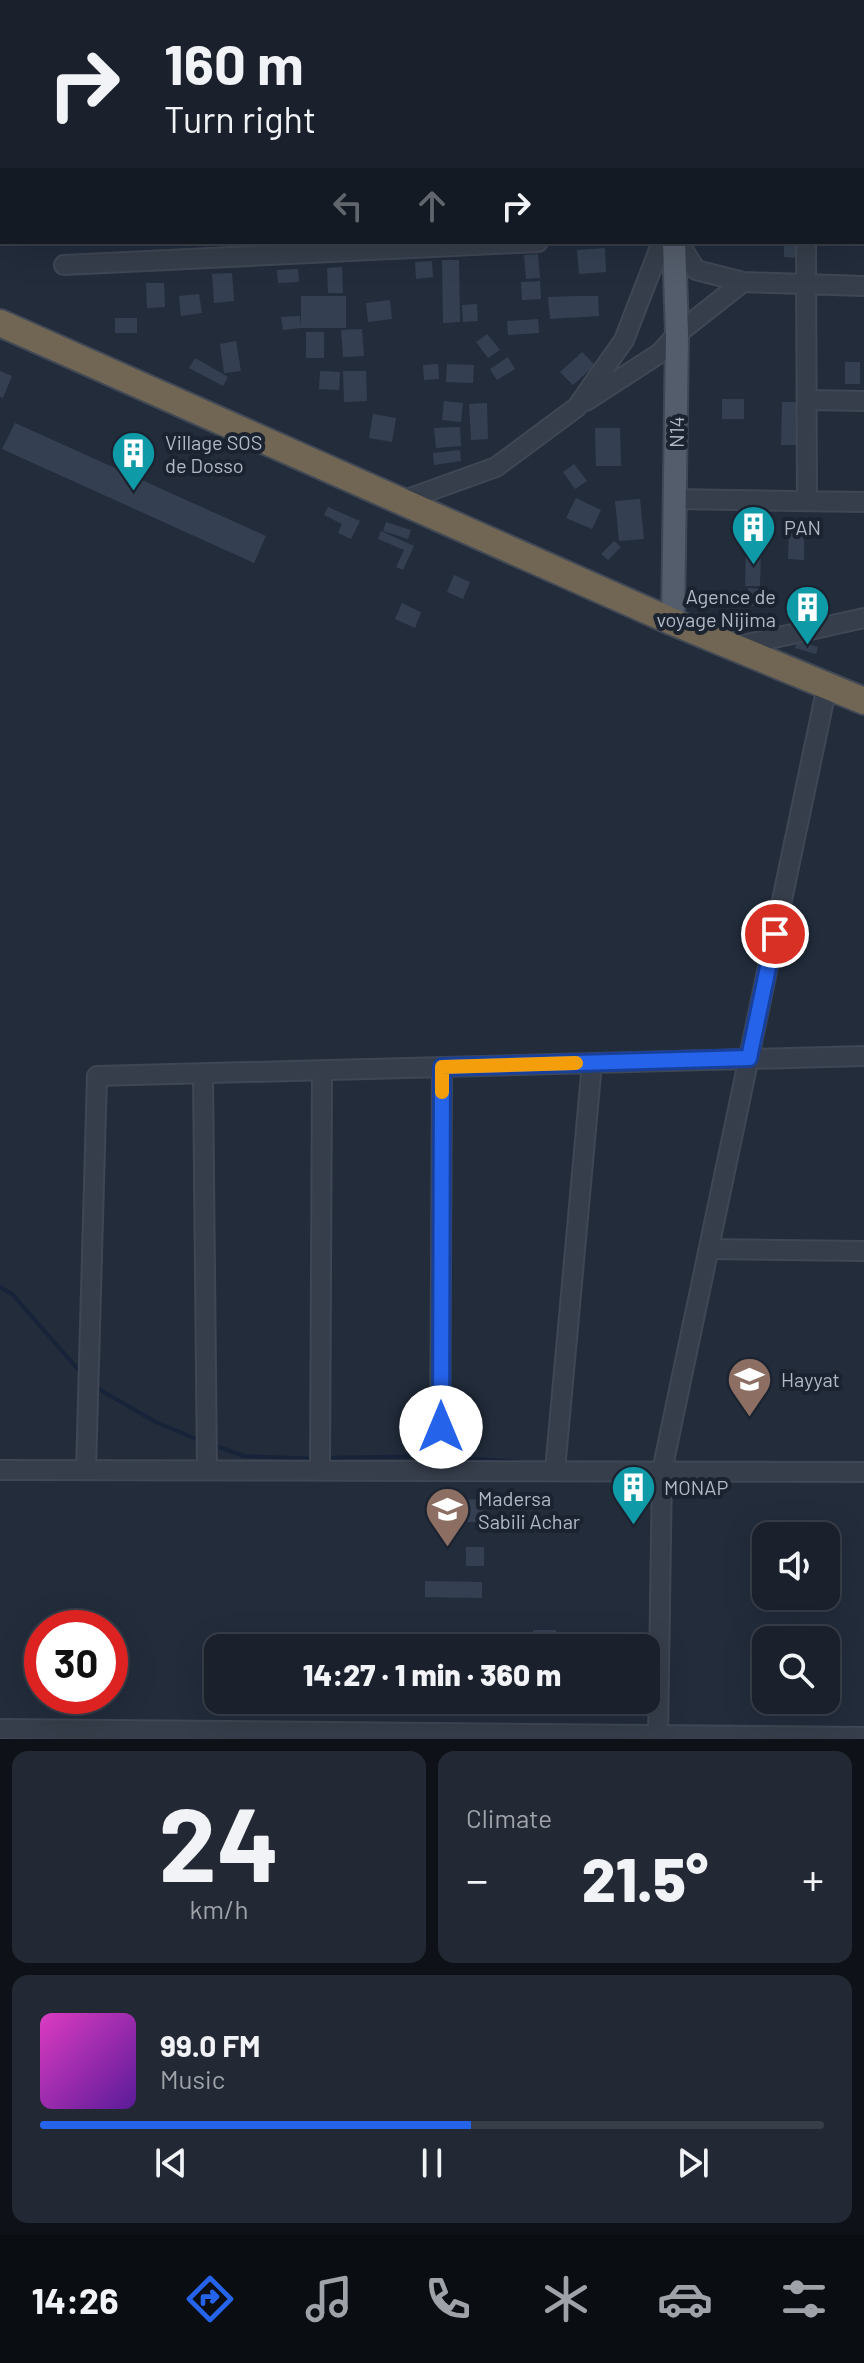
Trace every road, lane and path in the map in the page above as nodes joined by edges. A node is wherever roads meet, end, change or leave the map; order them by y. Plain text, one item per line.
1 (497, 244) edge
2 (661, 244) edge
3 (676, 244) edge
4 (677, 244) edge
5 (806, 244) edge
6 (64, 265) dead end
7 (743, 282) junction
8 (804, 284) junction
9 (864, 286) edge
10 (0, 323) edge
11 (677, 334) junction
12 (808, 400) junction
13 (864, 401) edge
14 (577, 407) junction
15 (675, 499) junction
16 (807, 501) junction
17 (399, 502) junction
18 (864, 502) edge
19 (864, 618) edge
20 (673, 622) junction
21 (732, 648) junction
22 (827, 686) junction
23 (864, 701) edge
24 (864, 1056) edge
25 (749, 1058) junction
26 (592, 1063) junction
27 (442, 1067) junction
28 (322, 1071) junction
29 (203, 1075) junction
30 (709, 1249) junction
31 (864, 1251) edge
32 (0, 1470) edge
33 (86, 1470) junction
34 (207, 1470) junction
35 (320, 1470) junction
36 (440, 1470) junction
37 (555, 1470) junction
38 (662, 1471) junction
39 (864, 1472) edge
40 (0, 1729) edge
41 (324, 1736) edge
42 (658, 1737) edge
43 (864, 1737) edge

1 - 6 street
2 - 14 street
3 - 11 main road, N14
4 - 7 street
5 - 8 street
7 - 8 street
7 - 11 street
8 - 9 street
8 - 12 street
10 - 17 highway
11 - 14 street
11 - 15 main road, N14
12 - 13 street
12 - 16 street
14 - 17 street
15 - 16 street
15 - 20 main road, N14
16 - 18 street
17 - 20 highway
19 - 21 street
20 - 21 highway
21 - 22 highway
22 - 23 highway
22 - 25 street
24 - 25 street
25 - 26 street
25 - 30 street
26 - 27 street
26 - 37 street
27 - 28 street
27 - 36 street
28 - 29 street
28 - 35 street
29 - 33 street
29 - 34 street
30 - 31 street
30 - 38 street
32 - 33 street
33 - 34 street
34 - 35 street
35 - 36 street
36 - 37 street
37 - 38 street
38 - 39 street
38 - 42 street
40 - 41 street
41 - 42 street
42 - 43 street

